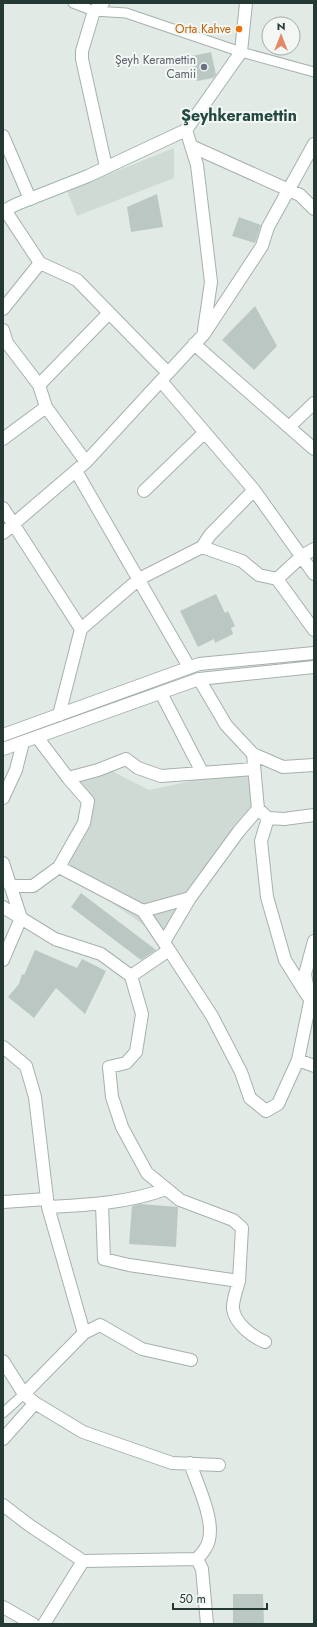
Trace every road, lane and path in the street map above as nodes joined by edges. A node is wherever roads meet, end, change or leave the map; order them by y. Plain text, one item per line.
1 (73, 3) edge
2 (246, 3) edge
3 (95, 6) edge
4 (241, 52) junction
5 (314, 72) edge
6 (186, 130) junction
7 (3, 136) edge
8 (314, 144) edge
9 (191, 146) junction
10 (106, 167) junction
11 (289, 190) junction
12 (30, 199) junction
13 (314, 209) edge
14 (4, 211) edge
15 (40, 263) junction
16 (3, 309) edge
17 (109, 313) junction
18 (3, 330) edge
19 (204, 334) junction
20 (5, 344) edge
21 (194, 344) junction
22 (164, 377) junction
23 (39, 386) junction
24 (314, 403) edge
25 (46, 408) junction
26 (289, 427) junction
27 (204, 433) junction
28 (3, 439) edge
29 (314, 449) edge
30 (86, 462) junction
31 (76, 471) junction
32 (254, 490) junction
33 (144, 491) dead end
34 (3, 508) edge
35 (13, 524) junction
36 (3, 533) edge
37 (202, 547) junction
38 (314, 549) edge
39 (302, 556) junction
40 (314, 574) edge
41 (139, 579) junction
42 (277, 579) junction
43 (81, 629) junction
44 (314, 630) edge
45 (314, 652) edge
46 (189, 667) junction
47 (314, 667) edge
48 (199, 679) junction
49 (161, 693) junction
50 (59, 715) junction
51 (3, 735) edge
52 (37, 737) junction
53 (23, 742) junction
54 (3, 749) edge
55 (253, 754) junction
56 (314, 766) edge
57 (254, 769) junction
58 (202, 772) junction
59 (68, 778) junction
60 (3, 798) edge
61 (258, 809) junction
62 (314, 815) edge
63 (268, 818) junction
64 (3, 863) edge
65 (59, 867) junction
66 (10, 886) junction
67 (190, 898) junction
68 (3, 906) edge
69 (143, 911) junction
70 (21, 918) junction
71 (314, 941) edge
72 (166, 946) junction
73 (3, 960) edge
74 (132, 976) junction
75 (310, 1002) junction
76 (3, 1046) edge
77 (298, 1060) junction
78 (314, 1066) edge
79 (166, 1189) junction
80 (3, 1202) edge
81 (47, 1203) junction
82 (102, 1204) junction
83 (239, 1281) junction
84 (84, 1333) junction
85 (265, 1342) dead end
86 (3, 1360) edge
87 (192, 1360) dead end
88 (24, 1394) junction
89 (35, 1403) junction
90 (3, 1413) edge
91 (3, 1439) edge
92 (190, 1464) junction
93 (220, 1464) dead end
94 (3, 1505) edge
95 (197, 1558) junction
96 (83, 1561) junction
97 (3, 1607) edge
98 (33, 1624) edge
99 (44, 1624) edge
100 (207, 1624) edge

1 - 3 street
2 - 4 street
3 - 4 street
3 - 10 street
4 - 5 street
4 - 6 street
6 - 9 street
6 - 10 street
7 - 12 street
8 - 11 street
9 - 11 street
9 - 19 street
10 - 12 street
11 - 13 street
11 - 19 street
12 - 14 street
14 - 15 street
15 - 16 street
15 - 17 street
17 - 22 street
17 - 23 street
18 - 20 street
19 - 21 street
20 - 23 street
21 - 22 street
21 - 26 street
22 - 27 street
22 - 30 street
23 - 25 street
24 - 26 street
25 - 28 street
25 - 30 street
26 - 29 street
27 - 32 street
27 - 33 street
30 - 31 street
31 - 35 street
31 - 41 street
32 - 37 street
32 - 39 street
34 - 35 street
35 - 36 street
35 - 43 street
37 - 41 street
37 - 42 street
38 - 39 street
39 - 40 street
39 - 42 street
41 - 43 street
41 - 46 street
42 - 44 street
43 - 50 street
45 - 46 street
46 - 50 street
47 - 48 street
48 - 49 street
48 - 55 street
49 - 52 street
49 - 58 street
50 - 51 street
52 - 53 street
52 - 59 street
53 - 54 street
53 - 60 street
55 - 56 street
55 - 57 street
57 - 58 street
57 - 61 street
58 - 59 street
59 - 65 street
61 - 63 street
61 - 67 street
62 - 63 street
63 - 75 street
64 - 66 street
65 - 66 street
65 - 69 street
66 - 70 street
67 - 69 street
67 - 72 street
68 - 70 street
69 - 72 street
70 - 73 street
70 - 74 street
71 - 75 street
72 - 74 street
72 - 77 street
74 - 79 street
75 - 77 street
76 - 81 street
77 - 78 street
79 - 82 street
79 - 83 street
80 - 81 street
81 - 82 street
81 - 84 street
82 - 83 street
83 - 85 street
84 - 87 street
84 - 88 street
86 - 88 street
88 - 89 street
88 - 90 street
89 - 91 street
89 - 92 street
92 - 93 street
92 - 95 street
94 - 96 street
95 - 96 street
95 - 100 street
96 - 99 street
97 - 98 street

